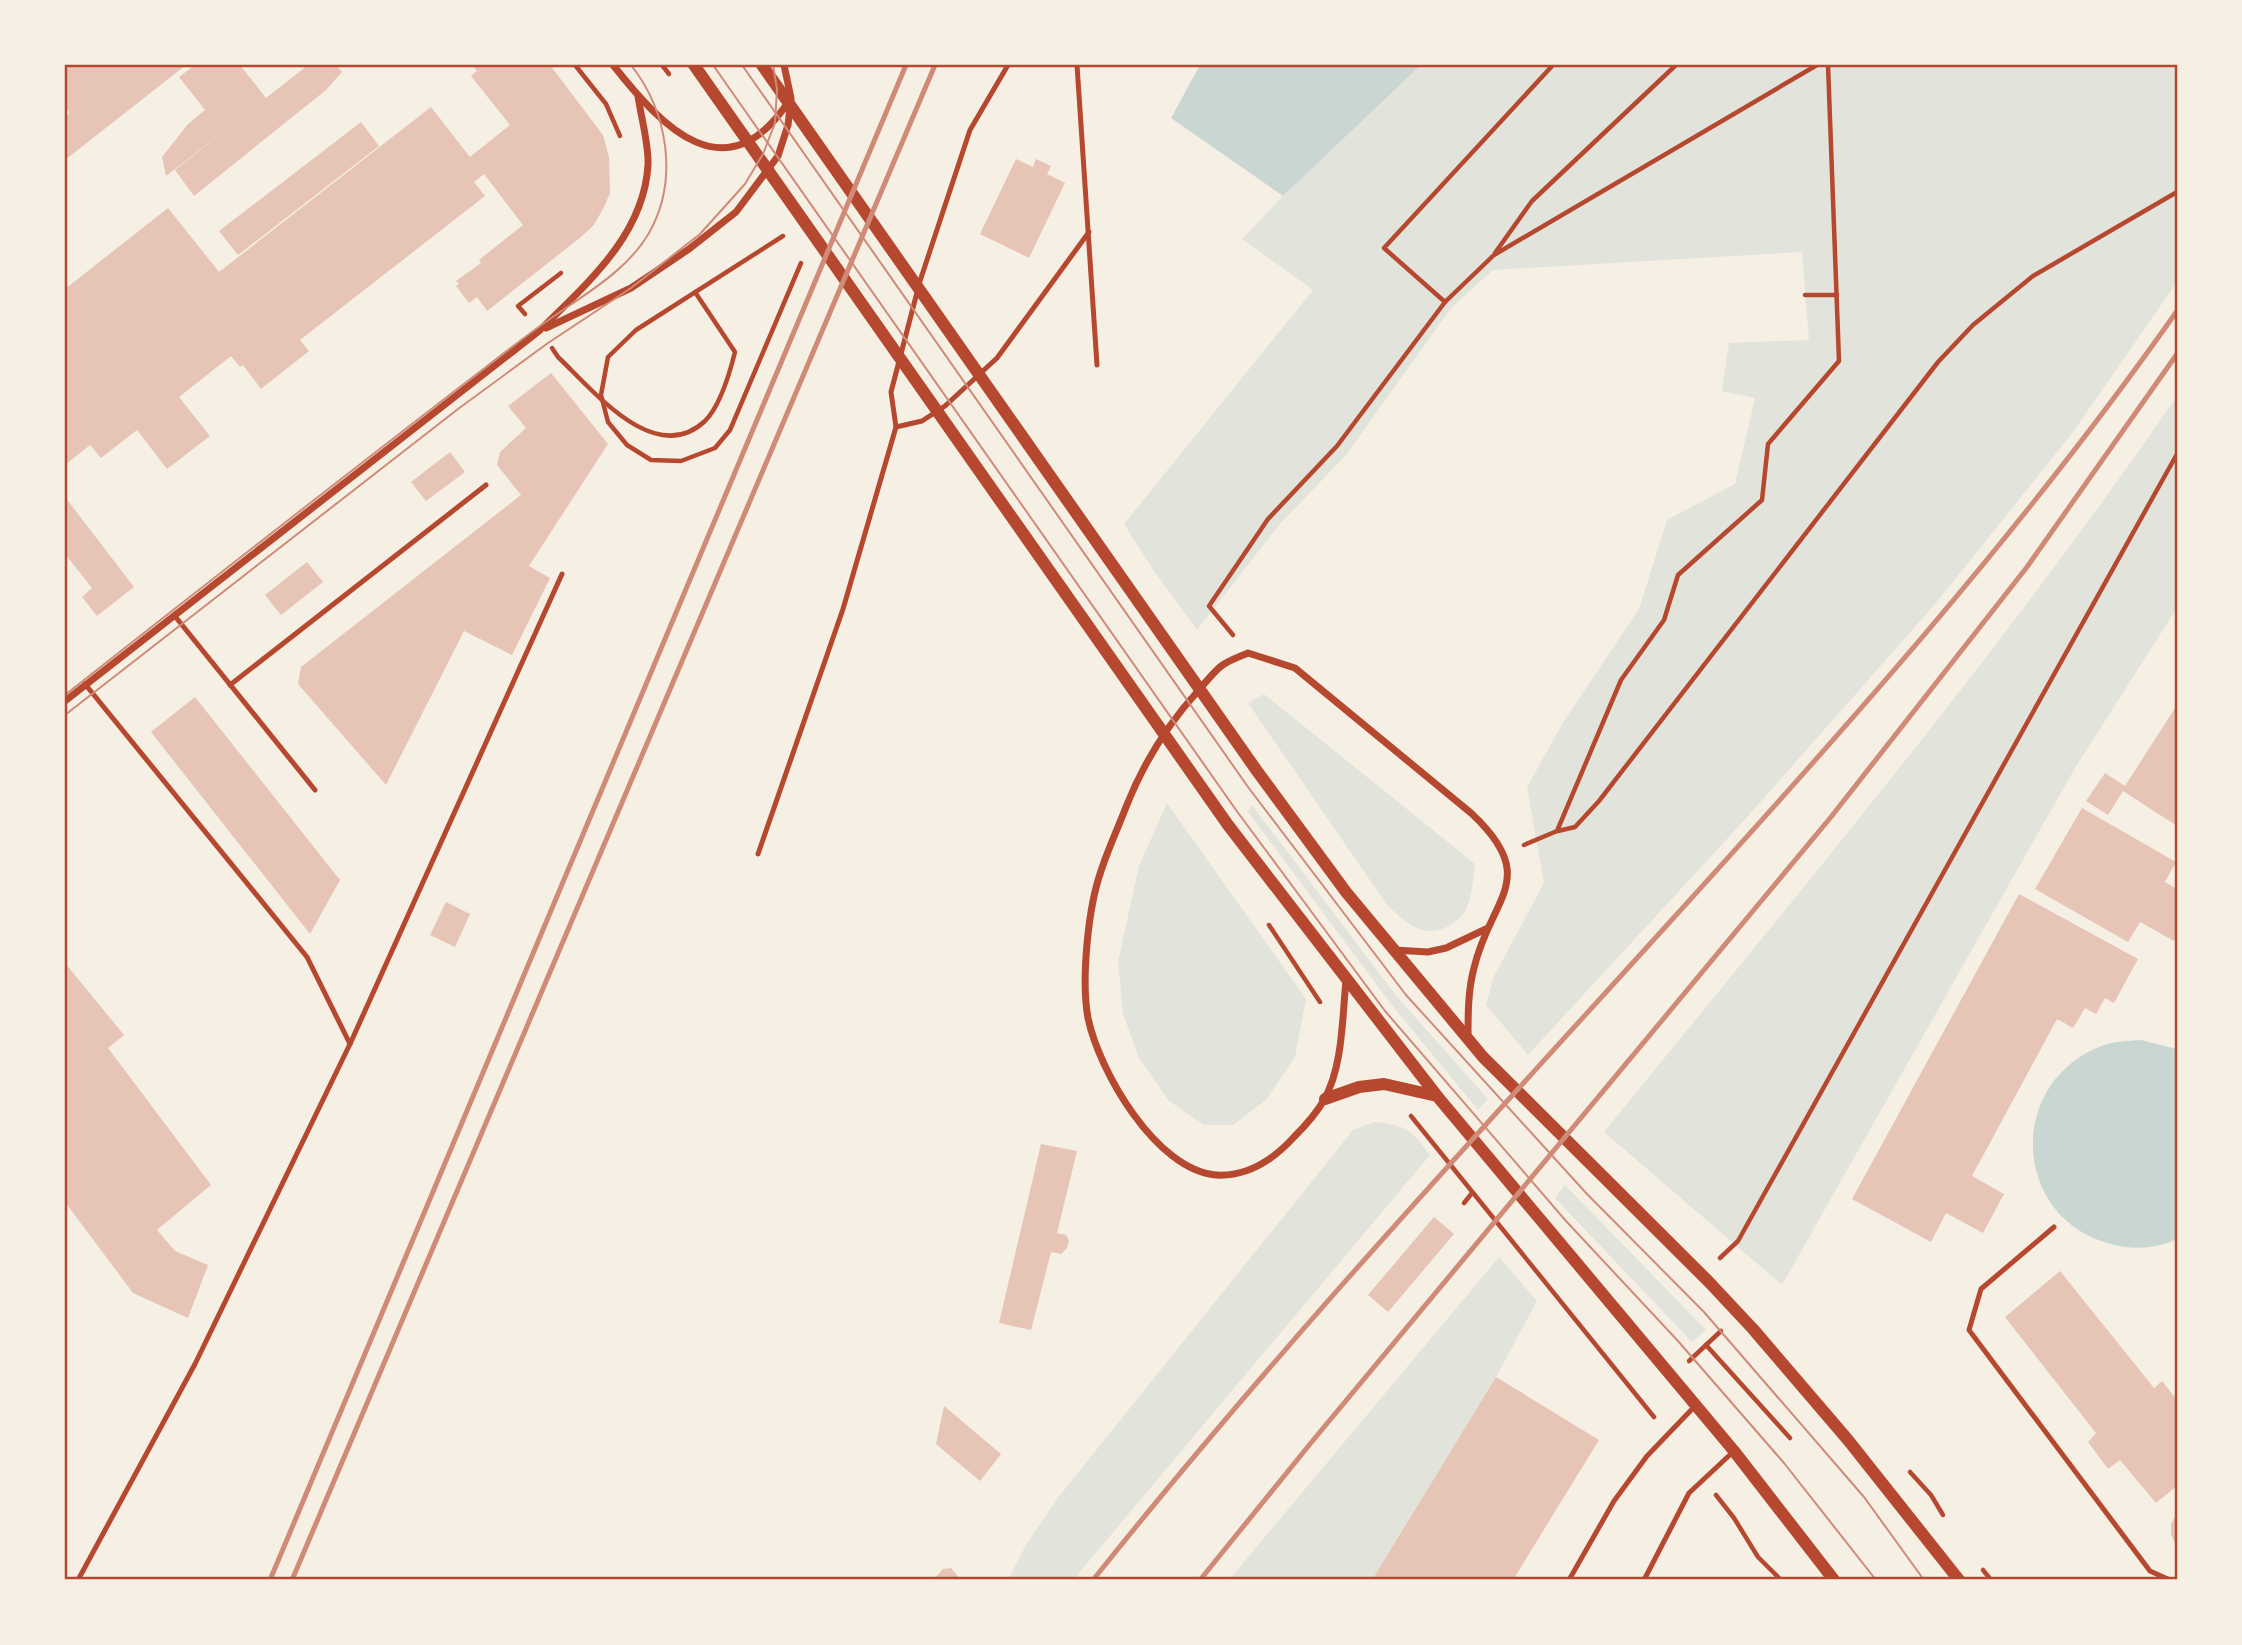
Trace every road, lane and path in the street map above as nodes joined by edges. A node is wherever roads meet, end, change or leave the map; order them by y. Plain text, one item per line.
1 (575, 65) edge
2 (613, 65) edge
3 (694, 65) edge
4 (762, 65) edge
5 (784, 65) edge
6 (1008, 65) edge
7 (1077, 65) edge
8 (1553, 65) edge
9 (1676, 65) edge
10 (1817, 65) edge
11 (1828, 65) edge
12 (638, 96) junction
13 (791, 98) junction
14 (622, 140) dead end
15 (2177, 192) edge
16 (1088, 232) junction
17 (783, 236) dead end
18 (1494, 254) junction
19 (802, 262) dead end
20 (562, 272) dead end
21 (695, 292) junction
22 (1805, 295) dead end
23 (1837, 295) junction
24 (1445, 302) junction
25 (539, 331) junction
26 (1097, 365) dead end
27 (896, 427) junction
28 (2177, 454) edge
29 (486, 485) dead end
30 (562, 574) dead end
31 (174, 615) junction
32 (1248, 653) junction
33 (85, 684) junction
34 (230, 685) junction
35 (65, 701) edge
36 (315, 790) dead end
37 (1557, 831) junction
38 (1504, 853) junction
39 (758, 854) dead end
40 (1267, 922) dead end
41 (1486, 929) junction
42 (1392, 950) junction
43 (1346, 980) junction
44 (1341, 1031) junction
45 (1468, 1040) junction
46 (350, 1044) junction
47 (1384, 1084) junction
48 (1437, 1096) junction
49 (1325, 1099) junction
50 (1473, 1193) junction
51 (1464, 1203) dead end
52 (2054, 1227) dead end
53 (1720, 1258) dead end
54 (1739, 1314) junction
55 (1706, 1345) junction
56 (1671, 1378) junction
57 (1643, 1404) junction
58 (1695, 1406) junction
59 (1668, 1435) junction
60 (1790, 1438) dead end
61 (1734, 1451) junction
62 (1703, 1478) junction
63 (78, 1580) edge
64 (1569, 1580) edge
65 (1644, 1580) edge
66 (1780, 1580) edge
67 (1834, 1580) edge
68 (1959, 1580) edge
69 (2170, 1580) edge

1 - 14 path
2 - 12 street
3 - 43 street
4 - 42 street
5 - 13 street
6 - 27 lane
7 - 16 lane
8 - 24 path
9 - 18 path
10 - 18 path
11 - 23 path
12 - 13 street
12 - 25 street
13 - 25 street
15 - 37 path
16 - 26 lane
16 - 27 lane
17 - 21 path
18 - 24 path
19 - 21 path
20 - 25 path
21 - 25 path
22 - 23 path
23 - 37 path
24 - 32 path
25 - 31 street
27 - 39 lane
28 - 53 path
29 - 34 lane
30 - 46 lane
31 - 33 street
31 - 34 lane
32 - 38 street
32 - 49 street
33 - 35 street
33 - 46 lane
34 - 36 lane
37 - 38 path
38 - 41 street
40 - 44 path
41 - 42 street
41 - 45 street
42 - 45 street
43 - 44 street
43 - 48 street
44 - 49 street
45 - 54 street
46 - 63 lane
47 - 48 street
47 - 49 street
47 - 50 path
48 - 56 street
50 - 51 path
50 - 57 path
52 - 69 lane
54 - 55 path
54 - 68 street
55 - 56 path
55 - 60 path
56 - 57 path
56 - 58 street
57 - 59 path
58 - 59 lane
58 - 61 street
59 - 64 lane
61 - 62 lane
61 - 67 street
62 - 65 lane
62 - 66 path

